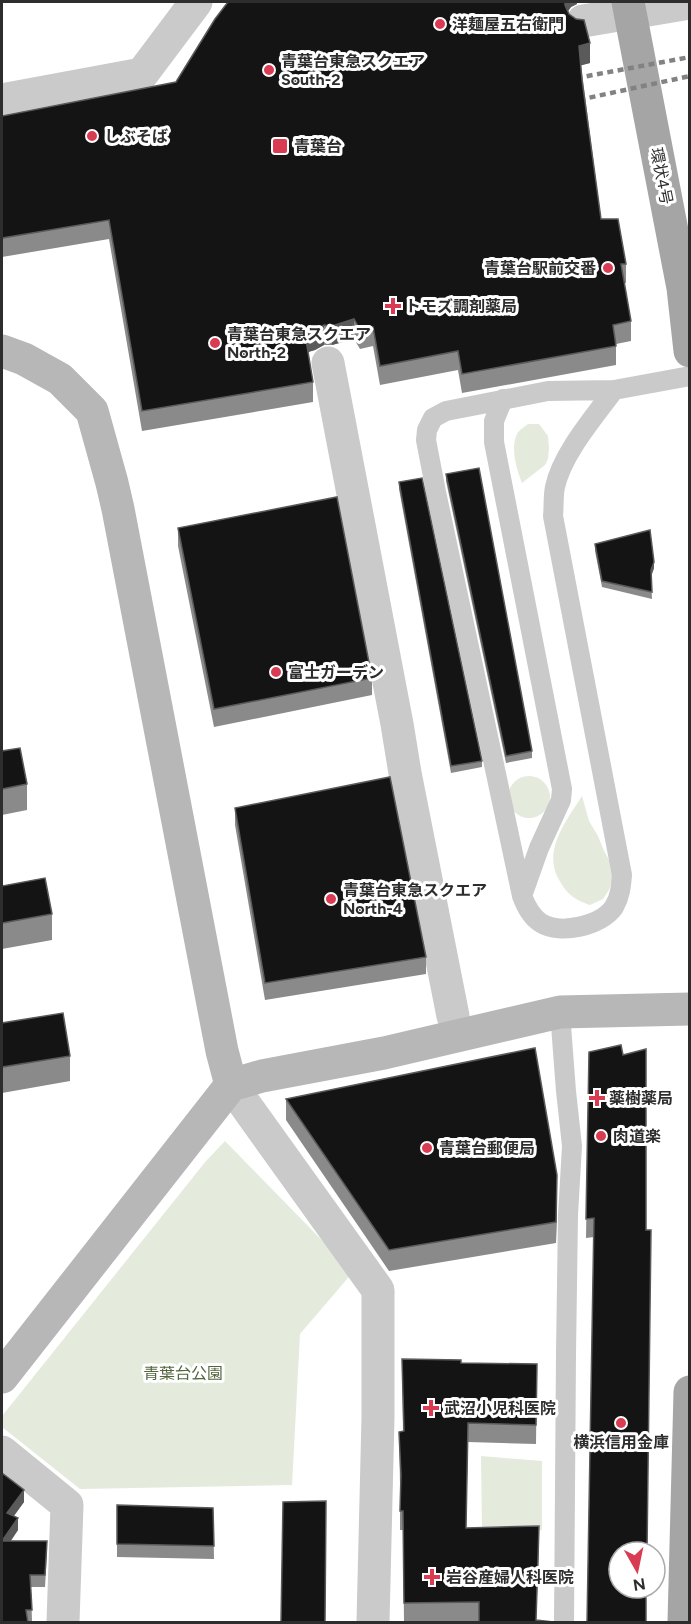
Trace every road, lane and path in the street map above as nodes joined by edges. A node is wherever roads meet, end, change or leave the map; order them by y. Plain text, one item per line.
1 (196, 2) edge
2 (628, 2) edge
3 (690, 3) edge
4 (583, 21) edge
5 (2, 100) edge
6 (2, 351) edge
7 (690, 351) edge
8 (328, 363) dead end
9 (690, 376) edge
10 (614, 390) junction
11 (503, 399) junction
12 (522, 896) junction
13 (690, 1009) edge
14 (560, 1012) junction
15 (453, 1016) dead end
16 (231, 1085) junction
17 (2, 1377) edge
18 (690, 1392) edge
19 (689, 1410) edge
20 (2, 1452) edge
21 (63, 1623) edge
22 (373, 1623) edge
23 (564, 1623) edge
24 (684, 1623) edge

1 - 5 street
2 - 7 main road, 環状4号
3 - 4 street
6 - 16 street
8 - 15 street
9 - 10 lane
10 - 11 lane
10 - 12 lane
11 - 12 lane
11 - 12 lane
13 - 14 street
14 - 16 street
14 - 23 lane
16 - 17 street
16 - 22 street
18 - 19 main road
19 - 24 main road
20 - 21 street

